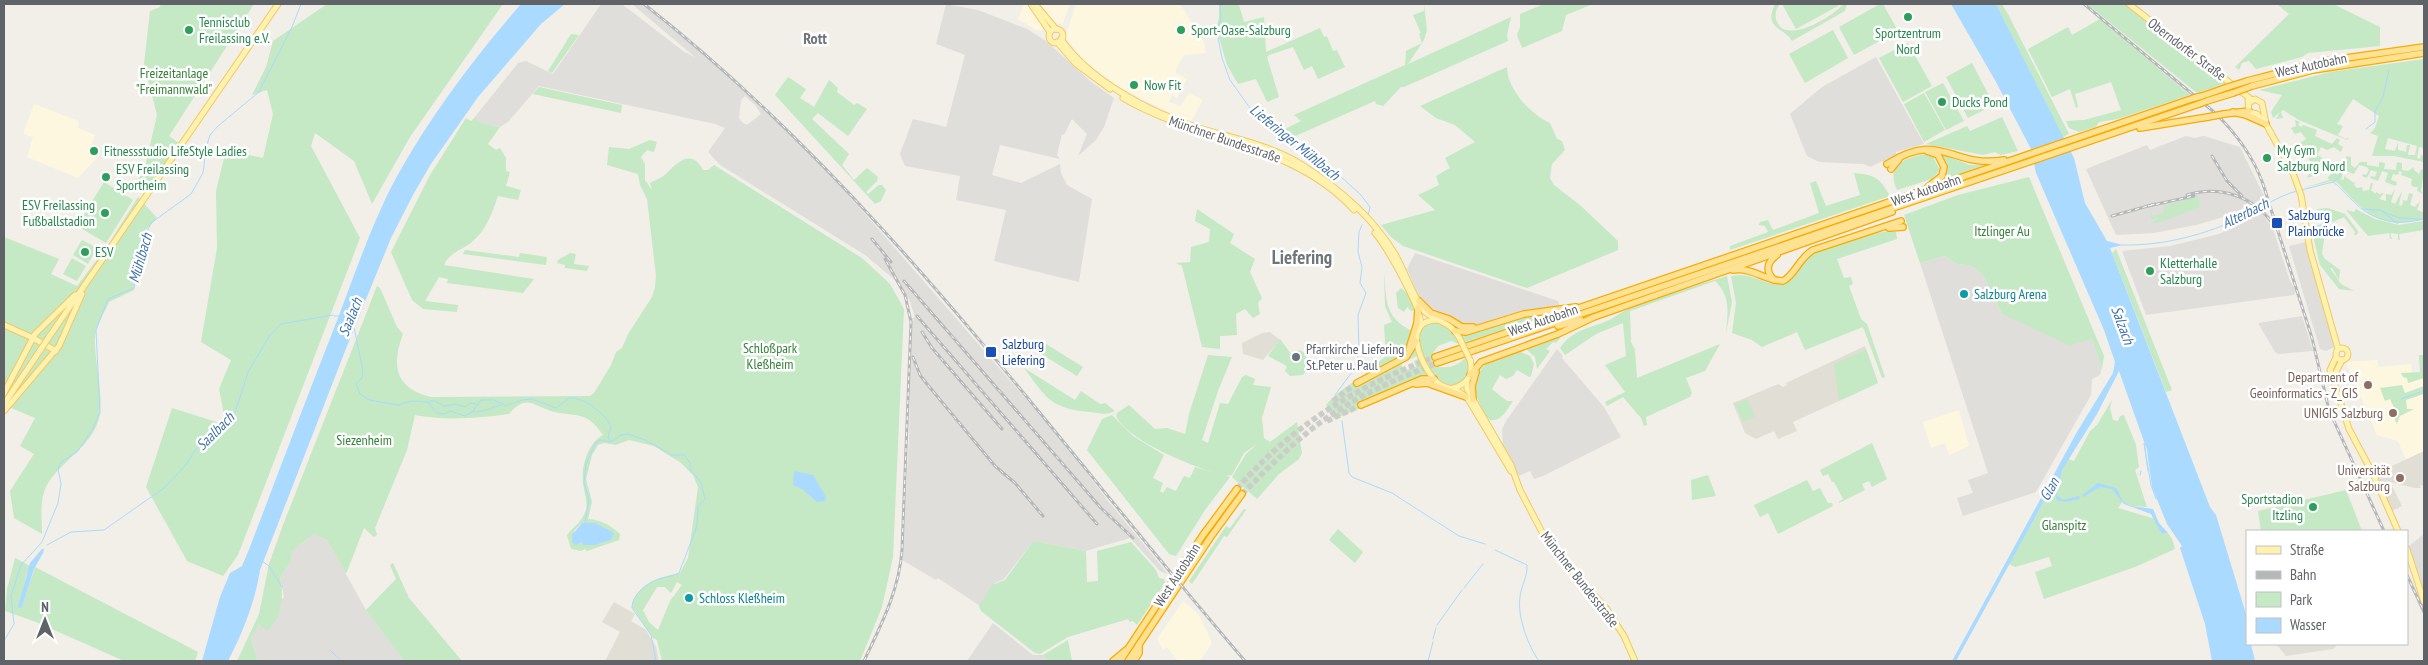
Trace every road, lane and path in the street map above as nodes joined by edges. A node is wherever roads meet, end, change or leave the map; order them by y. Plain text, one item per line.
1 (278, 4) edge
2 (1030, 4) edge
3 (1035, 4) edge
4 (2129, 4) edge
5 (1056, 29) junction
6 (1050, 32) junction
7 (1059, 41) junction
8 (2424, 47) edge
9 (2424, 53) edge
10 (2391, 55) junction
11 (2379, 56) junction
12 (2250, 101) junction
13 (2249, 110) junction
14 (2233, 112) junction
15 (2260, 112) junction
16 (2266, 124) junction
17 (2126, 129) junction
18 (2022, 161) junction
19 (1922, 191) junction
20 (1893, 207) junction
21 (1902, 224) dead end
22 (1788, 250) junction
23 (1721, 272) junction
24 (1774, 280) junction
25 (85, 286) junction
26 (1586, 306) junction
27 (1421, 309) junction
28 (1518, 315) junction
29 (1594, 317) junction
30 (1438, 320) junction
31 (4, 325) edge
32 (1549, 326) junction
33 (1456, 331) junction
34 (1416, 332) junction
35 (33, 338) junction
36 (2340, 348) junction
37 (1516, 350) junction
38 (56, 351) junction
39 (2339, 359) junction
40 (1470, 375) junction
41 (1434, 379) junction
42 (1467, 381) junction
43 (1357, 383) tunnel mouth
44 (1402, 387) junction
45 (1453, 388) junction
46 (4, 393) edge
47 (1466, 397) junction
48 (1474, 400) junction
49 (4, 404) edge
50 (1361, 405) tunnel mouth
51 (4, 412) edge
52 (1511, 471) junction
53 (1237, 489) tunnel mouth
54 (1242, 494) tunnel mouth
55 (2398, 530) edge
56 (2408, 552) edge
57 (2424, 602) edge
58 (1139, 645) junction
59 (1130, 647) junction
60 (1113, 661) edge
61 (1120, 661) edge
62 (1128, 661) edge
63 (1134, 661) edge
64 (1635, 661) edge

1 - 25 main road
2 - 6 main road
3 - 5 main road
4 - 12 main road, Oberndorfer Straße
5 - 6 main road
5 - 7 main road
6 - 7 main road
7 - 27 main road, Münchner Bundesstraße
8 - 10 highway, West Autobahn
9 - 10 highway, West Autobahn
10 - 11 highway, West Autobahn
11 - 17 highway, West Autobahn, bridge
11 - 18 highway, West Autobahn, bridge
12 - 13 main road
12 - 15 main road
13 - 14 highway
13 - 15 main road
14 - 16 highway
14 - 17 highway, bridge
15 - 16 main road
16 - 36 main road
17 - 18 highway, West Autobahn
18 - 19 highway, West Autobahn
18 - 19 highway
18 - 20 highway, West Autobahn
19 - 20 highway, West Autobahn
20 - 22 highway
20 - 26 highway, West Autobahn
20 - 32 highway, West Autobahn
21 - 24 highway
22 - 23 highway
22 - 24 highway
23 - 24 highway
23 - 29 highway
25 - 35 main road
25 - 38 main road
25 - 49 main road, bridge
26 - 28 highway
26 - 32 highway, West Autobahn
27 - 28 highway
27 - 30 main road
27 - 34 highway
28 - 33 highway
29 - 32 highway
29 - 37 highway
30 - 33 main road
30 - 34 main road
31 - 35 main road
33 - 40 main road, bridge
34 - 41 main road
34 - 43 highway
35 - 38 main road
35 - 46 main road
36 - 39 main road
36 - 39 main road
37 - 40 highway
37 - 48 highway
38 - 51 main road
39 - 55 main road
40 - 42 main road
41 - 44 highway
41 - 45 main road, Münchner Bundesstraße
42 - 45 main road
42 - 48 main road, Münchner Bundesstraße
44 - 47 highway
44 - 50 highway
45 - 47 main road, Münchner Bundesstraße
47 - 52 main road, Münchner Bundesstraße
48 - 52 main road, Münchner Bundesstraße
52 - 64 main road, Münchner Bundesstraße
53 - 59 highway, West Autobahn
54 - 58 highway, West Autobahn
56 - 57 main road
58 - 62 highway, West Autobahn
58 - 63 highway
59 - 60 highway
59 - 61 highway, West Autobahn

